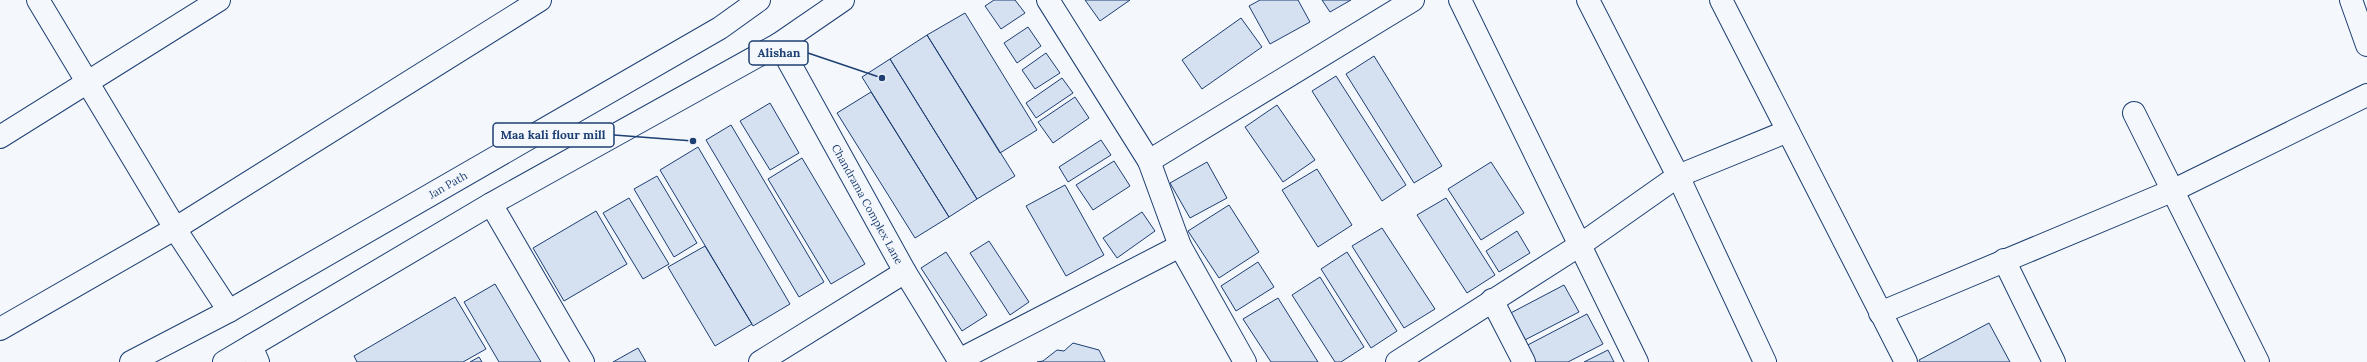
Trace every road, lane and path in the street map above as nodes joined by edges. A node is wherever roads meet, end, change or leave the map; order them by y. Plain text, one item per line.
1 (38, 0) edge
2 (219, 0) edge
3 (540, 0) edge
4 (759, 0) edge
5 (843, 0) edge
6 (1413, 0) edge
7 (1460, 0) edge
8 (1588, 0) edge
9 (1721, 0) edge
10 (2351, 0) edge
11 (1050, 1) edge
12 (779, 44) junction
13 (2367, 45) edge
14 (87, 82) junction
15 (2367, 95) edge
16 (2134, 113) dead end
17 (1788, 131) junction
18 (0, 137) edge
19 (1149, 161) junction
20 (1678, 176) junction
21 (2174, 190) junction
22 (491, 204) junction
23 (176, 228) junction
24 (1580, 245) junction
25 (1180, 246) junction
26 (2004, 260) junction
27 (905, 272) junction
28 (1492, 300) junction
29 (229, 311) junction
30 (1880, 313) junction
31 (0, 329) edge
32 (254, 354) edge
33 (959, 361) edge
34 (131, 362) edge
35 (224, 362) edge
36 (583, 362) edge
37 (760, 362) edge
38 (1245, 362) edge
39 (1397, 362) edge
40 (1524, 362) edge
41 (1637, 362) edge
42 (1764, 362) edge
43 (1906, 362) edge
44 (2054, 362) edge
45 (2258, 362) edge

1 - 14 street
2 - 14 street
3 - 23 street
4 - 29 street, Jan Path
5 - 12 street
6 - 19 street
7 - 24 street
8 - 20 street
9 - 17 street
10 - 13 street
11 - 19 street
12 - 22 street
12 - 27 street, Chandrama Complex Lane
14 - 18 street
14 - 23 street
15 - 21 street
16 - 21 street
17 - 20 street
17 - 30 street
19 - 25 street
20 - 24 street
20 - 42 street
21 - 26 street
21 - 45 street
22 - 32 street
22 - 36 street
23 - 29 street
23 - 31 street
24 - 28 street
24 - 41 street
25 - 33 street
25 - 38 street
26 - 30 street
26 - 44 street
27 - 33 street, Chandrama Complex Lane
27 - 37 street
28 - 39 street
28 - 40 street
29 - 34 street, Jan Path
30 - 43 street
32 - 35 street

